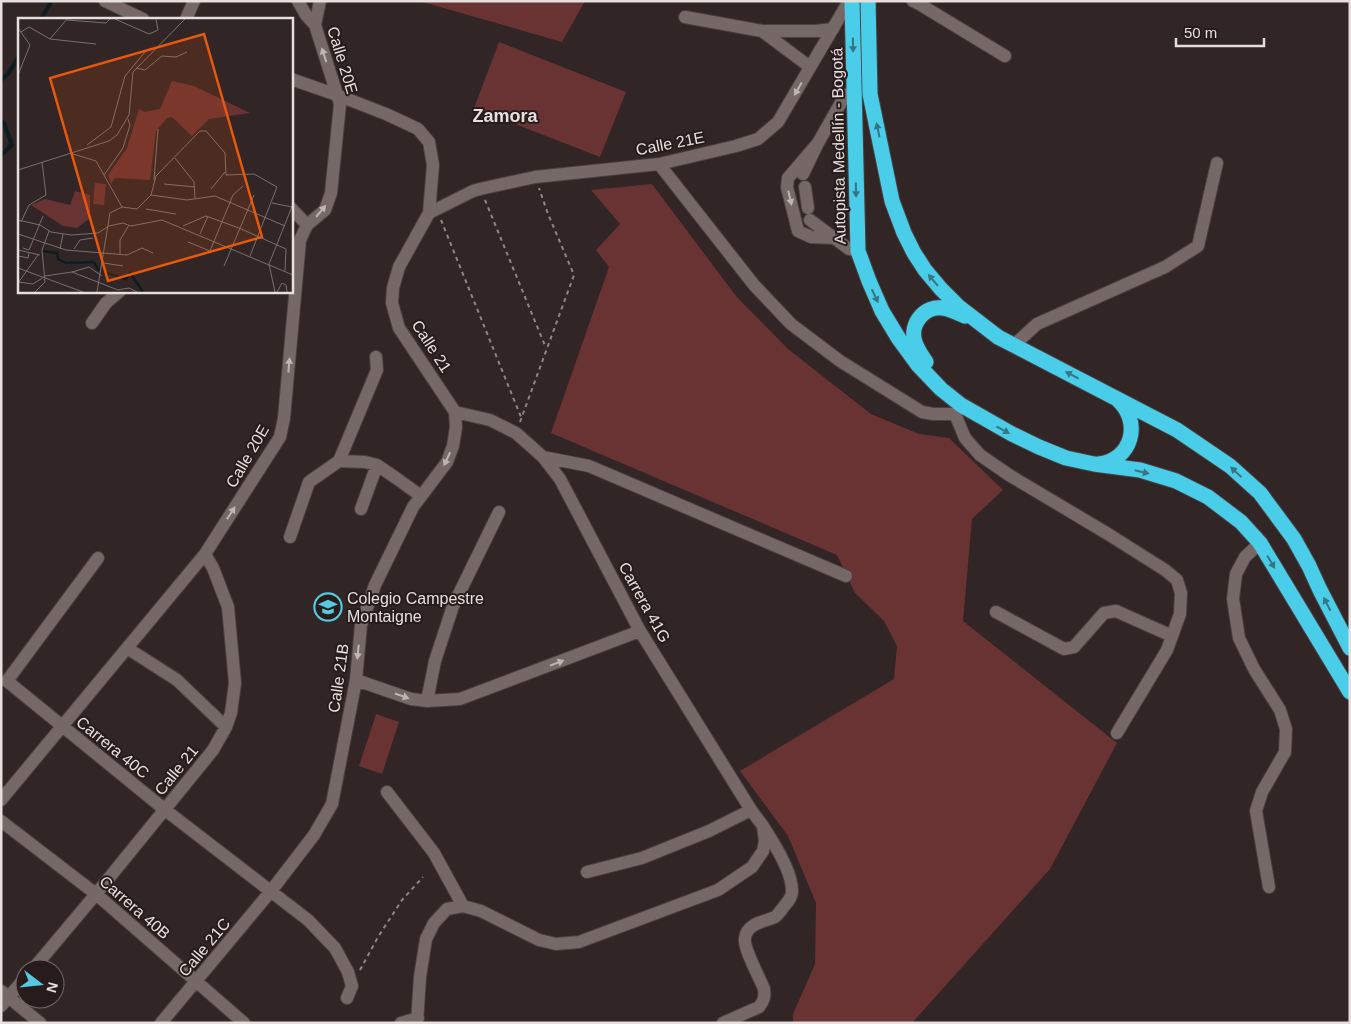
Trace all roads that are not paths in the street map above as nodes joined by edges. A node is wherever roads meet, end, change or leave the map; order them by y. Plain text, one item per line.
1 (194, 1) edge
2 (298, 1) edge
3 (320, 1) edge
4 (851, 1) edge
5 (868, 1) edge
6 (913, 1) edge
7 (111, 4) edge
8 (685, 17) dead end
9 (111, 18) edge
10 (140, 18) edge
11 (186, 18) edge
12 (315, 26) junction
13 (833, 29) junction
14 (762, 31) junction
15 (1005, 56) dead end
16 (810, 67) junction
17 (292, 79) edge
18 (854, 88) junction
19 (337, 95) junction
20 (818, 143) junction
21 (1217, 163) dead end
22 (659, 164) junction
23 (292, 209) edge
24 (433, 211) junction
25 (307, 225) junction
26 (833, 238) junction
27 (858, 251) junction
28 (119, 292) edge
29 (92, 323) dead end
30 (982, 324) junction
31 (1014, 345) junction
32 (376, 356) dead end
33 (941, 388) junction
34 (1116, 398) junction
35 (958, 410) junction
36 (455, 412) junction
37 (543, 457) junction
38 (339, 461) junction
39 (1094, 464) junction
40 (377, 465) junction
41 (421, 496) junction
42 (361, 510) dead end
43 (498, 512) dead end
44 (290, 537) dead end
45 (1260, 544) junction
46 (204, 554) junction
47 (98, 558) dead end
48 (846, 576) dead end
49 (996, 612) dead end
50 (640, 631) junction
51 (1172, 636) junction
52 (127, 648) junction
53 (1350, 648) edge
54 (356, 680) junction
55 (1350, 692) edge
56 (427, 701) junction
57 (62, 726) junction
58 (226, 727) junction
59 (1117, 733) dead end
60 (387, 792) dead end
61 (1, 800) edge
62 (164, 809) junction
63 (751, 810) junction
64 (1, 821) edge
65 (763, 826) junction
66 (587, 872) dead end
67 (1269, 887) dead end
68 (271, 891) junction
69 (96, 894) junction
70 (463, 906) junction
71 (41, 959) edge
72 (196, 982) junction
73 (15, 988) edge
74 (4, 998) edge
75 (347, 998) dead end
76 (418, 1020) edge
77 (40, 1023) edge
78 (161, 1023) edge
79 (244, 1023) edge
80 (401, 1023) edge
81 (723, 1023) edge

1 - 11 street
2 - 12 street
3 - 12 street, Calle 20E
4 - 13 street, Calle 21E
4 -> 18 highway, Autopista Medellín - Bogotá
30 -> 5 highway, Autopista Medellín - Bogotá
6 - 15 street
7 - 9 street
7 - 10 street
8 - 14 street
19 -> 12 street, Calle 20E
13 - 14 street
13 - 16 street, Calle 21E
14 - 16 street
16 -> 22 street, Calle 21E
17 - 19 street
18 - 20 street
18 -> 27 highway, Autopista Medellín - Bogotá
19 - 24 street
25 -> 19 street, Calle 20E
20 - 26 street
20 -> 26 street
21 - 31 street
22 - 24 street, Calle 21E
22 - 35 street
23 - 25 street
24 - 36 street, Calle 21
46 -> 25 street, Calle 20E
26 - 27 street
27 -> 33 highway, Autopista Medellín - Bogotá
28 - 29 street
30 - 31 highway, Autopista Medellín - Bogotá
30 - 33 highway
34 -> 31 highway, Autopista Medellín - Bogotá
32 - 38 street
33 - 35 highway, Autopista Medellín - Bogotá
34 - 39 highway
53 -> 34 highway, Autopista Medellín - Bogotá
35 -> 39 highway, Autopista Medellín - Bogotá
35 - 51 street
36 - 37 street, Carrera 41G
36 -> 41 street, Calle 21B
37 - 48 street
37 - 50 street, Carrera 41G
38 - 40 street
38 - 44 street
39 -> 45 highway, Autopista Medellín - Bogotá
40 - 41 street
40 - 42 street
41 -> 54 street, Calle 21B
43 - 56 street
45 -> 55 highway, Autopista Medellín - Bogotá
45 - 67 street
46 - 52 street, Calle 20E
46 - 58 street, Calle 21
47 - 57 street, Carrera 40C
49 - 51 street
56 -> 50 street
50 - 63 street, Carrera 41G
51 - 59 street
52 - 57 street, Calle 20E
52 - 58 street
54 -> 56 street
54 - 68 street, Calle 21B
57 - 61 street, Calle 20E
57 - 62 street, Carrera 40C
58 - 62 street, Calle 21
60 - 70 street
62 - 68 street, Carrera 40C
62 - 69 street, Calle 21
63 - 65 street, Carrera 41G
63 - 66 street
64 - 69 street, Carrera 40B
65 - 70 street
65 - 81 street, Carrera 41G
68 - 72 street, Calle 21C
68 - 75 street, Carrera 40C
69 - 71 street, Calle 21
69 - 72 street, Carrera 40B
70 - 76 street
72 - 78 street, Calle 21C
72 - 79 street, Carrera 40B
73 - 74 street
74 - 77 street
76 - 80 street

